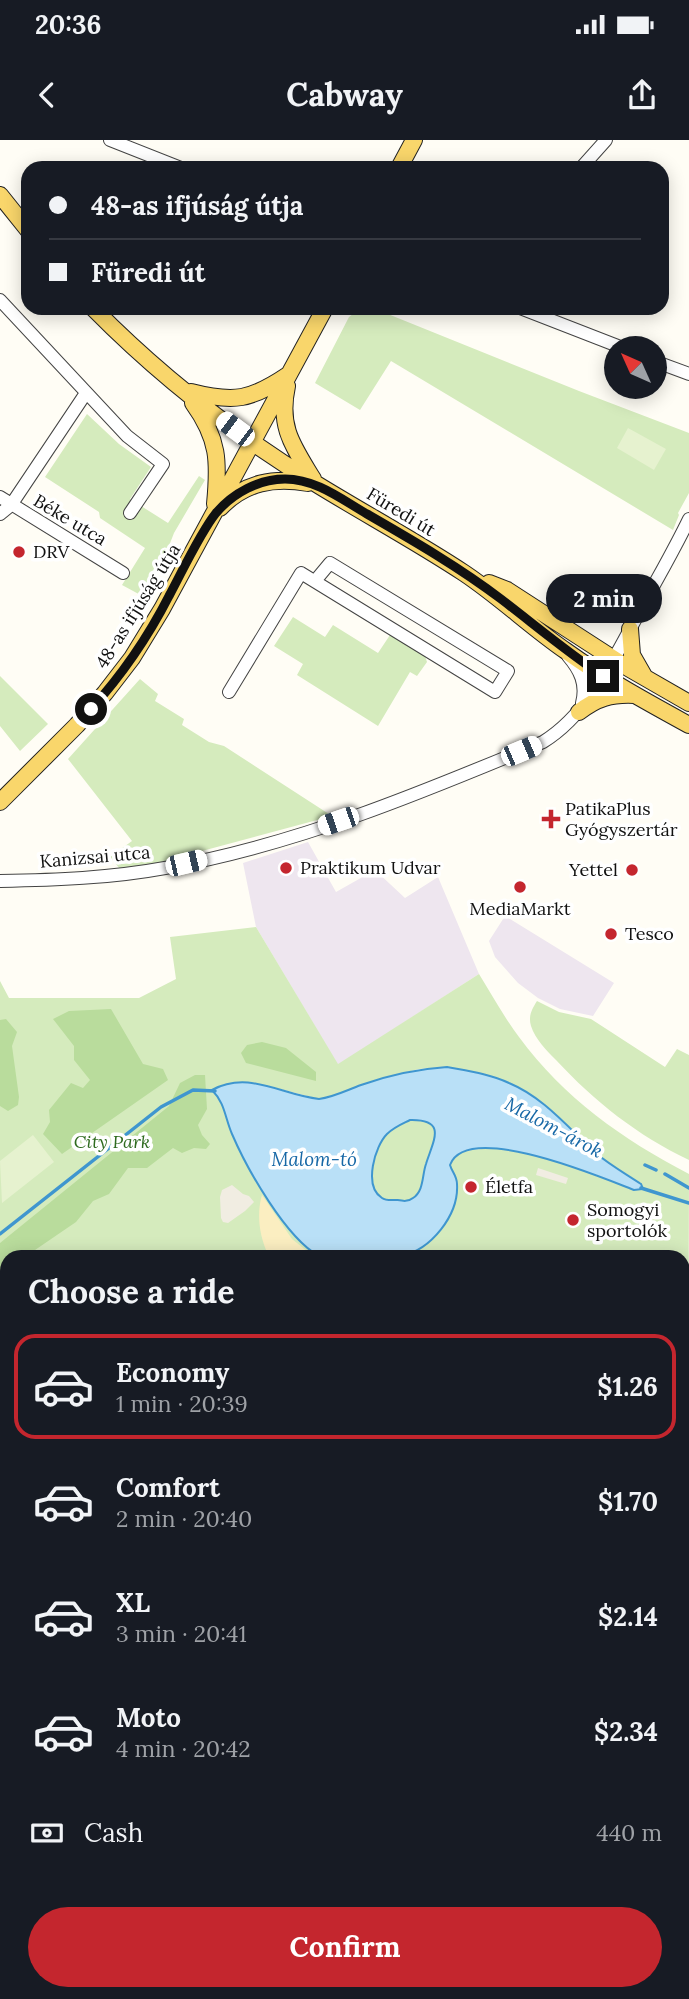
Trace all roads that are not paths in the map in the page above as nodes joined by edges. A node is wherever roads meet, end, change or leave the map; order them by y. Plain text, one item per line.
1 (110, 140) edge
2 (414, 140) edge
3 (606, 140) edge
4 (163, 161) edge
5 (402, 161) edge
6 (587, 161) edge
7 (0, 195) edge
8 (21, 221) edge
9 (0, 300) edge
10 (100, 315) edge
11 (321, 315) edge
12 (538, 315) edge
13 (604, 341) edge
14 (667, 366) edge
15 (290, 374) junction
16 (689, 374) edge
17 (184, 390) junction
18 (86, 393) junction
19 (252, 442) junction
20 (317, 485) junction
21 (6, 501) edge
22 (130, 513) dead end
23 (0, 514) edge
24 (214, 515) junction
25 (689, 519) edge
26 (123, 573) dead end
27 (464, 573) junction
28 (315, 581) junction
29 (630, 629) junction
30 (452, 637) junction
31 (564, 650) junction
32 (439, 658) junction
33 (613, 659) junction
34 (603, 676) junction
35 (647, 680) junction
36 (229, 692) dead end
37 (637, 695) junction
38 (689, 703) edge
39 (579, 712) junction
40 (689, 725) edge
41 (26, 776) junction
42 (0, 796) edge
43 (0, 802) edge
44 (0, 881) edge

1 - 4 street
2 - 5 main road
3 - 6 street
7 - 8 main road
9 - 18 street
10 - 17 main road
11 - 15 main road
12 - 13 street
14 - 16 street
15 - 17 main road
15 - 19 main road, 48-as ifjúság útja
15 - 20 main road
17 - 19 main road, Füredi út
17 - 24 main road
18 - 21 street
18 - 22 street
19 - 20 main road, Füredi út
19 - 24 main road, 48-as ifjúság útja
20 - 24 main road
20 - 27 main road, Füredi út
21 - 23 street
21 - 26 street, Béke utca
24 - 41 main road, 48-as ifjúság útja
25 - 29 street, Kanizsai utca
27 - 31 main road, Füredi út
27 - 33 main road, Füredi út
28 - 30 street
28 - 32 street
28 - 36 street
29 - 33 street, Kanizsai utca
29 - 35 main road
30 - 32 street
30 - 32 street
31 - 34 main road, Füredi út
31 - 39 street
33 - 34 street, Kanizsai utca
33 - 35 main road, Füredi út
34 - 37 main road, Füredi út
34 - 39 street, Kanizsai utca
35 - 38 main road, Füredi út
37 - 39 main road
37 - 40 main road, Füredi út
39 - 44 street, Kanizsai utca
41 - 42 main road
41 - 43 main road, 48-as ifjúság útja

